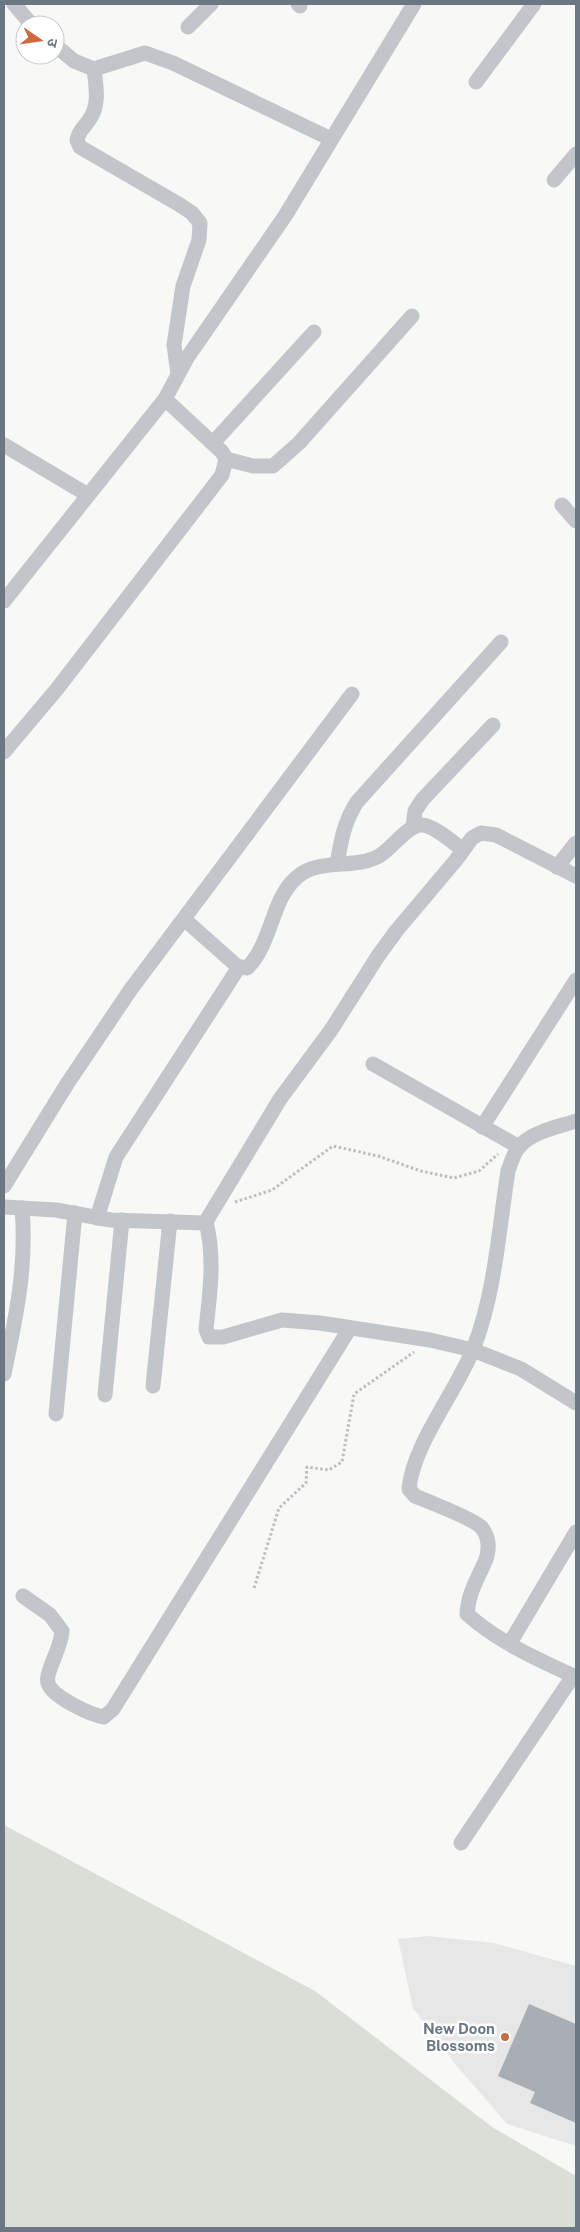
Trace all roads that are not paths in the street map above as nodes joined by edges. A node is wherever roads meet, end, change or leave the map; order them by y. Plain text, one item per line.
1 (14, 4) edge
2 (211, 4) edge
3 (414, 4) edge
4 (534, 4) edge
5 (23, 15) edge
6 (188, 27) dead end
7 (65, 53) edge
8 (94, 69) junction
9 (476, 82) dead end
10 (331, 140) junction
11 (576, 154) edge
12 (554, 180) dead end
13 (412, 316) dead end
14 (314, 332) dead end
15 (178, 374) junction
16 (165, 399) junction
17 (213, 444) junction
18 (4, 446) edge
19 (226, 459) junction
20 (88, 495) junction
21 (562, 505) dead end
22 (576, 521) edge
23 (4, 601) edge
24 (501, 642) dead end
25 (352, 694) dead end
26 (493, 725) dead end
27 (4, 752) edge
28 (413, 827) junction
29 (576, 843) edge
30 (463, 850) junction
31 (337, 864) junction
32 (557, 867) junction
33 (576, 876) edge
34 (184, 919) junction
35 (239, 967) junction
36 (576, 980) edge
37 (373, 1064) dead end
38 (576, 1121) edge
39 (482, 1127) junction
40 (519, 1147) junction
41 (4, 1186) edge
42 (4, 1207) edge
43 (22, 1208) junction
44 (75, 1213) junction
45 (97, 1218) junction
46 (122, 1220) junction
47 (170, 1221) junction
48 (206, 1222) junction
49 (350, 1328) junction
50 (473, 1350) junction
51 (4, 1374) edge
52 (154, 1386) dead end
53 (105, 1395) dead end
54 (576, 1403) edge
55 (56, 1414) dead end
56 (576, 1532) edge
57 (23, 1596) dead end
58 (510, 1643) junction
59 (575, 1677) edge
60 (461, 1843) dead end

1 - 5 street
2 - 6 street
3 - 10 street
4 - 9 street
7 - 8 street
8 - 10 street
8 - 15 street
10 - 15 street
11 - 12 street
13 - 19 street
14 - 17 street
15 - 16 street
16 - 17 street
16 - 20 street
17 - 19 street
18 - 20 street
19 - 27 street
20 - 23 street
21 - 22 street
24 - 31 street
25 - 34 street
26 - 28 street
28 - 30 street
28 - 31 street
29 - 32 street
30 - 32 street
30 - 48 street
31 - 35 street
32 - 33 street
34 - 35 street
34 - 41 street
35 - 45 street
36 - 39 street
37 - 39 street
38 - 40 street
39 - 40 street
40 - 50 street
42 - 43 street
43 - 44 street
43 - 51 street
44 - 45 street
44 - 55 street
45 - 46 street
46 - 47 street
46 - 53 street
47 - 48 street
47 - 52 street
48 - 49 street
49 - 50 street
49 - 57 street
50 - 54 street
50 - 58 street
56 - 58 street
58 - 59 street
59 - 60 street

